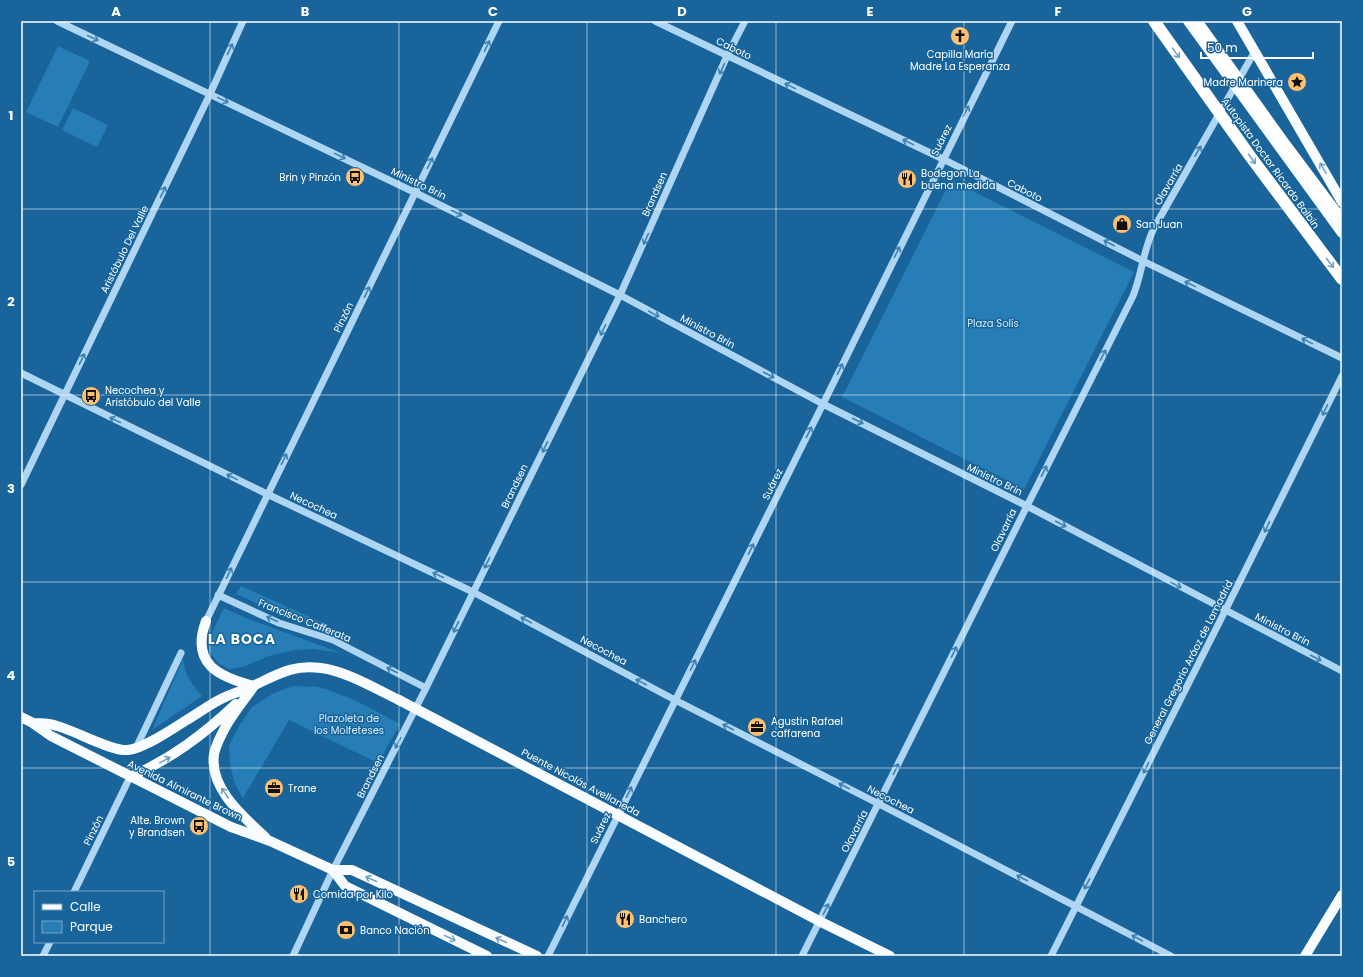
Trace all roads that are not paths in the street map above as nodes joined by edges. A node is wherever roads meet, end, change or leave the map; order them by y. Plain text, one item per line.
1 (57, 21) edge
2 (243, 21) edge
3 (499, 21) edge
4 (655, 21) edge
5 (744, 21) edge
6 (1012, 21) edge
7 (1154, 21) edge
8 (1188, 21) edge
9 (1196, 21) edge
10 (1237, 21) edge
11 (1255, 51) junction
12 (727, 56) junction
13 (1235, 87) junction
14 (210, 94) junction
15 (943, 159) junction
16 (416, 193) junction
17 (1342, 202) edge
18 (1342, 221) edge
19 (1342, 233) edge
20 (1143, 261) junction
21 (1342, 278) edge
22 (620, 295) junction
23 (1342, 358) edge
24 (21, 374) edge
25 (1342, 376) edge
26 (65, 395) junction
27 (823, 404) junction
28 (21, 485) edge
29 (267, 494) junction
30 (1027, 506) junction
31 (473, 592) junction
32 (218, 595) junction
33 (1225, 611) junction
34 (206, 621) joint
35 (181, 653) dead end
36 (1342, 671) edge
37 (254, 686) junction
38 (426, 688) junction
39 (675, 700) junction
40 (21, 717) edge
41 (31, 722) junction
42 (136, 748) junction
43 (130, 777) junction
44 (879, 804) junction
45 (270, 842) junction
46 (333, 870) junction
47 (74, 891) edge
48 (1342, 895) edge
49 (1076, 906) junction
50 (50, 943) edge
51 (43, 956) edge
52 (293, 956) edge
53 (487, 956) edge
54 (537, 956) edge
55 (548, 956) edge
56 (802, 956) edge
57 (890, 956) edge
58 (1051, 956) edge
59 (1171, 956) edge
60 (1305, 956) edge

1 -> 14 street, Ministro Brin
14 -> 2 street, Aristóbulo Del Valle
16 -> 3 street, Pinzón
4 - 12 street, Caboto
5 - 12 street, Brandsen
15 -> 6 street, Suárez
7 -> 21 highway, Autopista Doctor Ricardo Balbín, bridge
8 - 13 main road
9 - 18 highway, bridge
10 - 11 main road
11 - 13 street, Olavarría
17 -> 11 main road
15 -> 12 street, Caboto
12 -> 22 street, Brandsen
13 - 19 main road
20 -> 13 street, Olavarría
14 -> 16 street, Ministro Brin
26 -> 14 street, Aristóbulo Del Valle
20 -> 15 street, Caboto
27 -> 15 street, Suárez
16 -> 22 street, Ministro Brin
29 -> 16 street, Pinzón
23 -> 20 street, Caboto
30 -> 20 street, Olavarría
22 -> 27 street, Ministro Brin
22 -> 31 street, Brandsen
24 - 26 street, Necochea
25 -> 33 street, General Gregorio Aráoz de Lamadrid
26 - 28 street, Aristóbulo Del Valle
29 -> 26 street, Necochea
27 -> 30 street, Ministro Brin
39 -> 27 street, Suárez
31 -> 29 street, Necochea
32 -> 29 street, Pinzón
30 -> 33 street, Ministro Brin
44 -> 30 street, Olavarría
31 -> 38 street, Brandsen
39 -> 31 street, Necochea
32 - 34 street, Pinzón
38 -> 32 street, Francisco Cafferata
33 -> 36 street, Ministro Brin
33 -> 49 street, General Gregorio Aráoz de Lamadrid
34 - 37 main road
35 - 42 street
37 - 42 main road, Puente Nicolás Avellaneda
43 -> 37 main road, Puente Nicolás Avellaneda
45 -> 37 main road
37 - 57 main road, Puente Nicolás Avellaneda, bridge
38 -> 46 street, Brandsen
44 -> 39 street, Necochea
55 -> 39 street, Suárez
40 - 41 main road, Avenida Almirante Brown
41 - 42 main road, Avenida Almirante Brown
41 - 43 main road, Avenida Almirante Brown
43 - 45 main road, Avenida Almirante Brown
43 - 47 street, Pinzón
49 -> 44 street, Necochea
56 -> 44 street, Olavarría
45 - 46 main road, Avenida Almirante Brown
46 - 52 street, Brandsen
46 -> 53 main road, Avenida Almirante Brown
54 -> 46 main road, Avenida Almirante Brown
48 - 60 main road
49 - 58 street, General Gregorio Aráoz de Lamadrid
59 -> 49 street, Necochea
50 - 51 street

